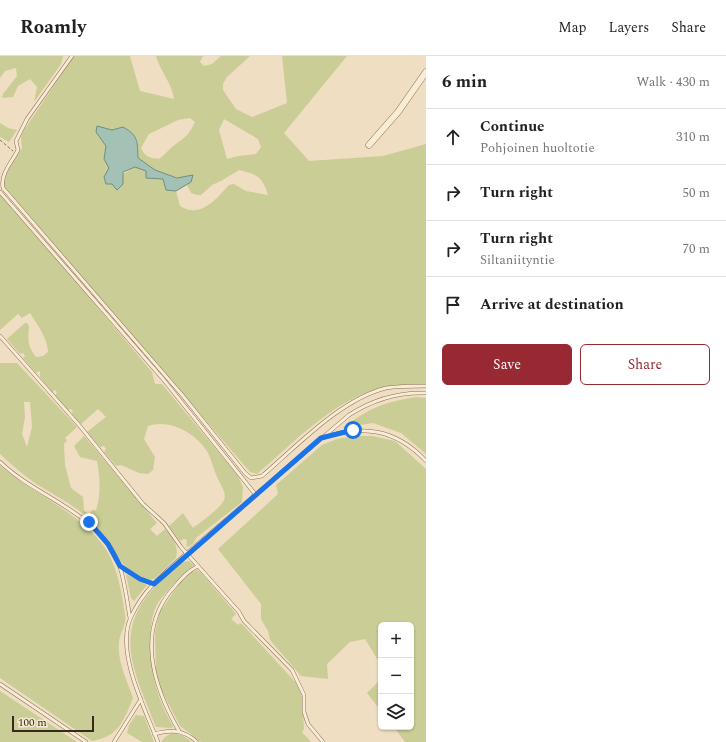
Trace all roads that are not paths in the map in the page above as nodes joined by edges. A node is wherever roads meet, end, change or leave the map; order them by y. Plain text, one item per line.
1 (72, 56) edge
2 (426, 72) edge
3 (369, 145) dead end
4 (0, 192) edge
5 (0, 336) edge
6 (426, 386) edge
7 (426, 393) edge
8 (321, 438) junction
9 (426, 461) edge
10 (0, 462) edge
11 (255, 494) junction
12 (187, 553) junction
13 (120, 566) junction
14 (198, 566) junction
15 (154, 584) junction
16 (130, 618) junction
17 (0, 684) edge
18 (141, 699) junction
19 (179, 731) junction
20 (154, 734) junction
21 (86, 742) edge
22 (114, 742) edge
23 (158, 742) edge
24 (197, 742) edge
25 (323, 742) edge

1 - 6 lane
2 - 3 street
4 - 11 lane
5 - 12 lane
7 - 8 lane
8 - 9 lane
8 - 11 lane
10 - 13 lane
11 - 12 lane
12 - 14 lane
12 - 15 lane
13 - 15 lane
13 - 16 lane
14 - 19 lane
14 - 25 lane
15 - 16 lane
16 - 18 lane
17 - 21 lane
18 - 20 lane
18 - 22 lane
19 - 20 lane
19 - 24 lane
20 - 23 lane

